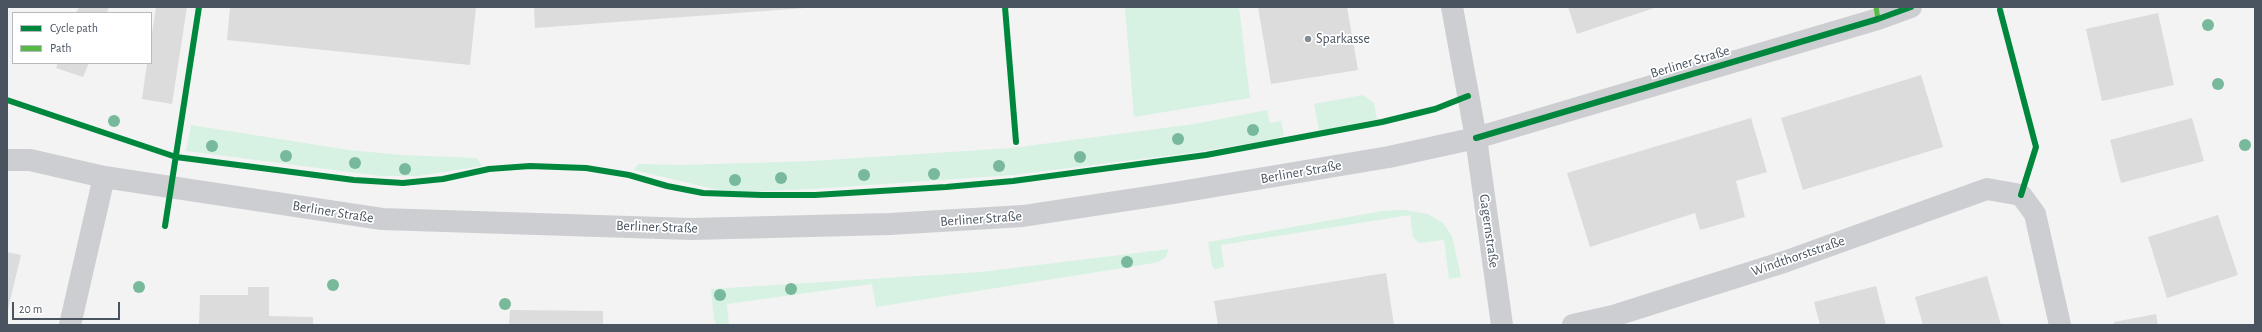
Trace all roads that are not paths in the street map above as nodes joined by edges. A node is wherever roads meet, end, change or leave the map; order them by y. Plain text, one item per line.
1 (1452, 7) edge
2 (1911, 7) edge
3 (1877, 13) edge
4 (1476, 138) junction
5 (7, 145) edge
6 (7, 160) edge
7 (30, 160) junction
8 (104, 176) junction
9 (70, 325) edge
10 (1502, 325) edge
11 (1573, 325) edge
12 (2060, 325) edge

1 - 4 street, Gagernstraße
2 - 3 street, Berliner Straße
3 - 4 street, Berliner Straße
4 - 8 street, Berliner Straße
4 - 10 street, Gagernstraße
5 - 7 street, Berliner Straße
6 - 7 street, Berliner Straße
7 - 8 street, Berliner Straße
8 - 9 street
11 - 12 street, Windthorststraße

